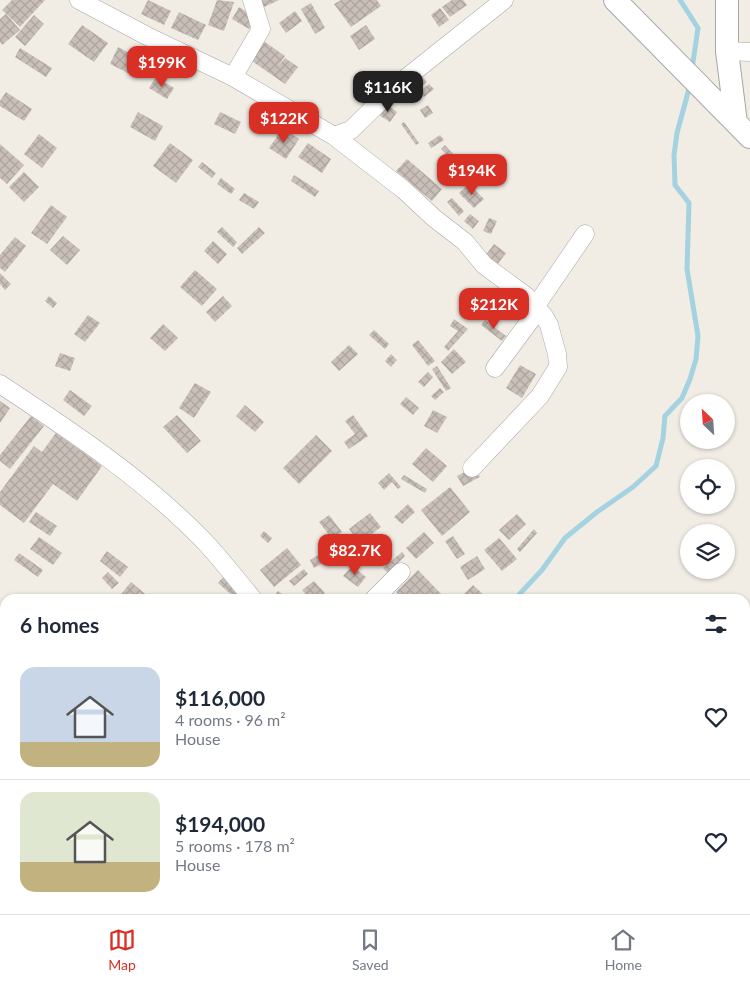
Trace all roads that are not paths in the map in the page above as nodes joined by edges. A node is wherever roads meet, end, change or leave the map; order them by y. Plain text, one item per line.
1 (79, 0) edge
2 (252, 0) edge
3 (504, 0) edge
4 (615, 0) edge
5 (727, 0) edge
6 (728, 51) junction
7 (750, 52) edge
8 (233, 78) junction
9 (743, 130) edge
10 (334, 136) junction
11 (585, 234) dead end
12 (536, 309) junction
13 (495, 368) dead end
14 (0, 384) edge
15 (472, 468) dead end
16 (401, 572) dead end
17 (249, 594) edge
18 (379, 594) edge

1 - 8 street
2 - 8 street
3 - 10 street
4 - 9 street
5 - 6 street
6 - 7 street
6 - 9 street
8 - 10 street
10 - 12 street
11 - 12 street
12 - 13 street
12 - 15 street
14 - 17 street
16 - 18 street

